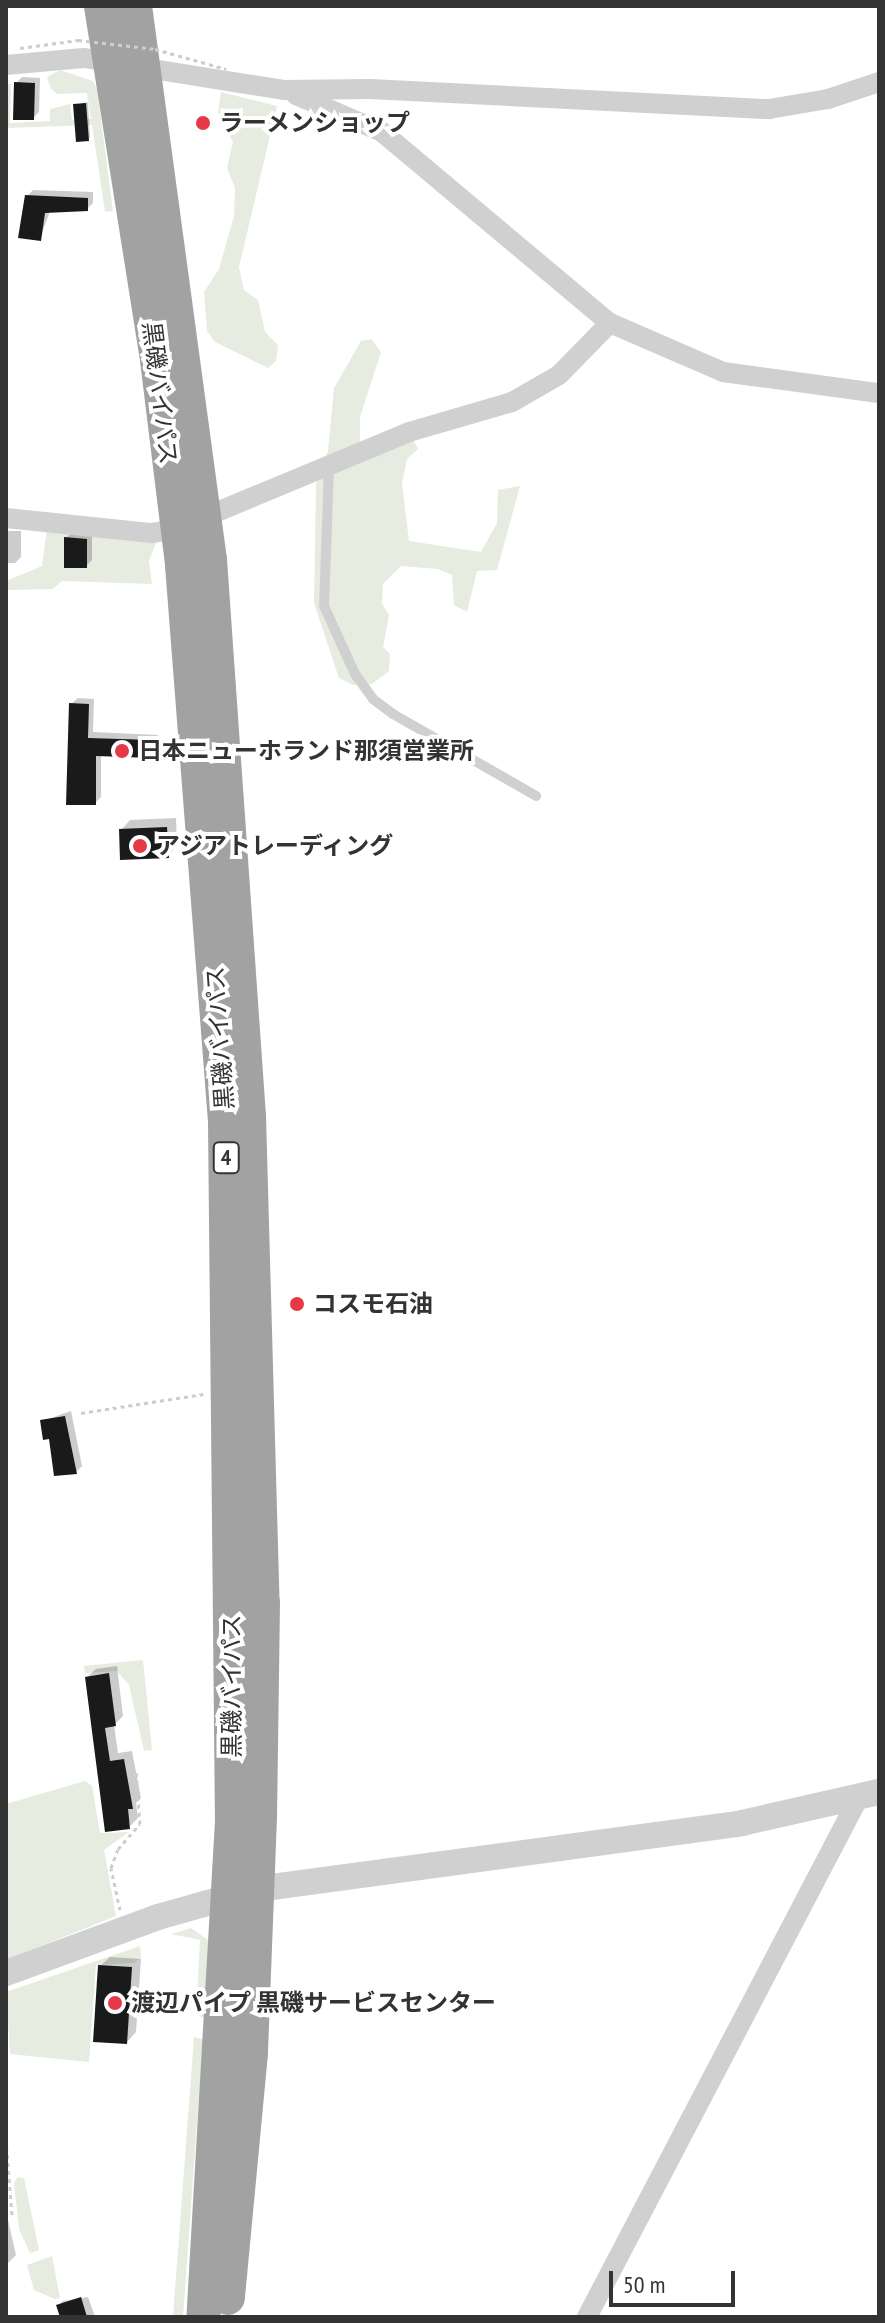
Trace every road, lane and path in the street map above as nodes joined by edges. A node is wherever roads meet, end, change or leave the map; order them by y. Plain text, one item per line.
1 (101, 6) edge
2 (135, 6) edge
3 (20, 48) dead end
4 (110, 60) junction
5 (6, 65) edge
6 (147, 68) junction
7 (226, 69) dead end
8 (879, 82) edge
9 (283, 90) junction
10 (610, 323) junction
11 (879, 393) edge
12 (329, 464) junction
13 (6, 518) edge
14 (191, 522) junction
15 (536, 796) dead end
16 (231, 1389) junction
17 (81, 1413) dead end
18 (136, 1772) dead end
19 (869, 1795) edge
20 (244, 1891) junction
21 (124, 1930) junction
22 (6, 1973) edge
23 (6, 2139) edge
24 (12, 2216) dead end
25 (203, 2317) edge
26 (226, 2317) edge
27 (587, 2317) edge

1 - 4 highway, 黒磯バイパス / 4
2 - 6 highway, 黒磯バイパス / 4
3 - 7 path, bridge
4 - 5 street
4 - 6 street
4 - 14 highway, 黒磯バイパス / 4
6 - 9 street
6 - 14 highway, 黒磯バイパス / 4
8 - 9 street
9 - 10 street
10 - 11 street
10 - 12 street
12 - 14 street
12 - 15 lane
13 - 14 street
14 - 16 highway, 黒磯バイパス / 4
14 - 20 highway, 黒磯バイパス / 4
16 - 17 path
16 - 20 highway, 黒磯バイパス / 4
18 - 21 path
19 - 20 street
19 - 27 street
20 - 21 street
20 - 25 highway, 黒磯バイパス / 4
20 - 26 highway, 黒磯バイパス / 4
21 - 22 street
23 - 24 path

